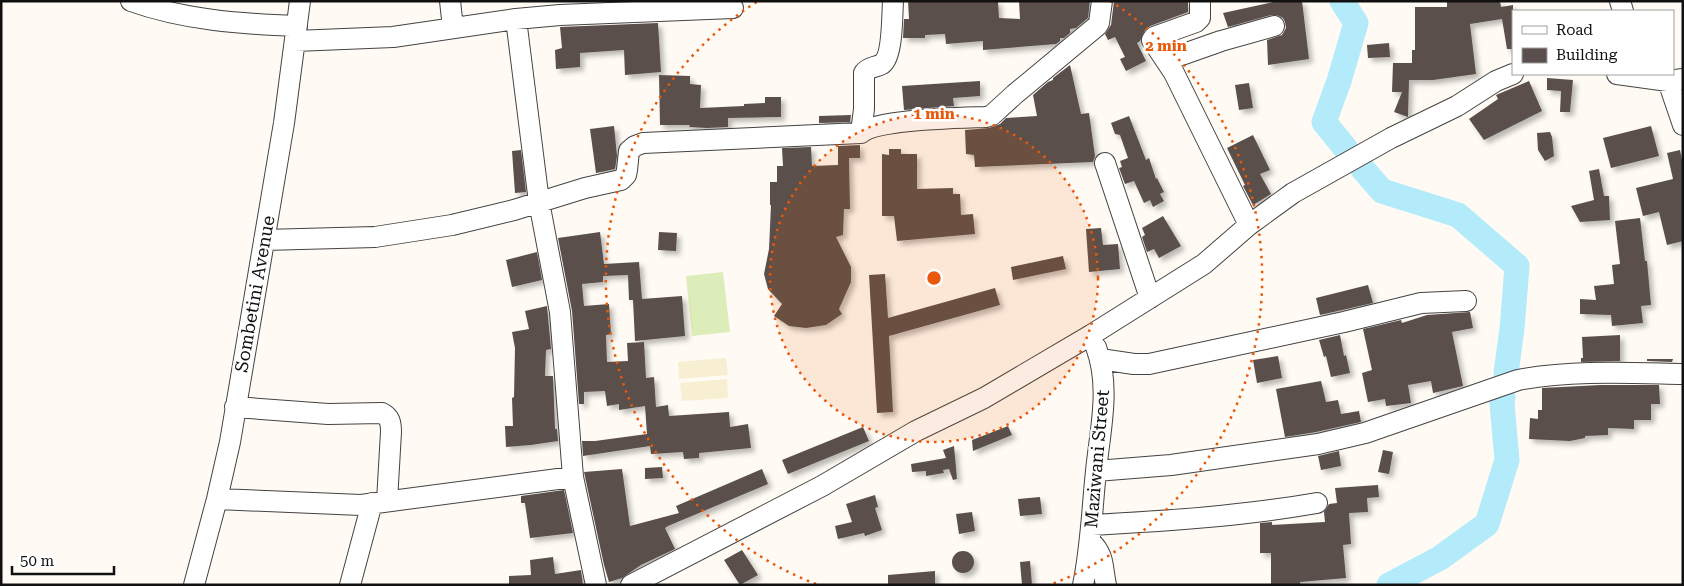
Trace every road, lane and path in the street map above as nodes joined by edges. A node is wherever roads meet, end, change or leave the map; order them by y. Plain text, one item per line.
1 (131, 1) edge
2 (300, 1) edge
3 (450, 1) edge
4 (893, 1) edge
5 (1102, 1) edge
6 (1200, 1) edge
7 (560, 8) edge
8 (733, 8) dead end
9 (516, 19) junction
10 (1274, 26) dead end
11 (453, 28) junction
12 (296, 34) junction
13 (1167, 60) junction
14 (1512, 74) edge
15 (1638, 75) edge
16 (1675, 80) edge
17 (1683, 124) edge
18 (861, 133) junction
19 (1105, 163) dead end
20 (540, 202) junction
21 (1249, 225) junction
22 (264, 240) junction
23 (1150, 298) junction
24 (1466, 301) dead end
25 (1091, 335) junction
26 (1100, 359) junction
27 (1683, 374) edge
28 (236, 407) junction
29 (1096, 471) junction
30 (573, 477) junction
31 (217, 499) junction
32 (380, 502) junction
33 (1317, 503) dead end
34 (1091, 534) junction
35 (194, 585) edge
36 (350, 585) edge
37 (596, 585) edge
38 (631, 585) edge
39 (1083, 585) edge
40 (1106, 585) edge

1 - 12 street
2 - 12 street, Sombetini Avenue
3 - 11 street
4 - 18 street
5 - 18 street
6 - 13 street
7 - 8 street
7 - 9 street
9 - 11 street
9 - 20 street
10 - 13 street
11 - 12 street
12 - 22 street, Sombetini Avenue
13 - 21 street
14 - 21 street
15 - 16 street
16 - 17 street
18 - 20 street
19 - 23 street
20 - 22 street
20 - 30 street
21 - 23 street
22 - 28 street, Sombetini Avenue
23 - 25 street
24 - 26 street
25 - 26 street, Maziwani Street
25 - 38 street
26 - 29 street, Maziwani Street
27 - 29 street
28 - 31 street, Sombetini Avenue
28 - 32 street
29 - 34 street, Maziwani Street
30 - 32 street
30 - 37 street
31 - 32 street
31 - 35 street, Sombetini Avenue
32 - 36 street
33 - 34 street
34 - 39 street, Maziwani Street
34 - 40 street

